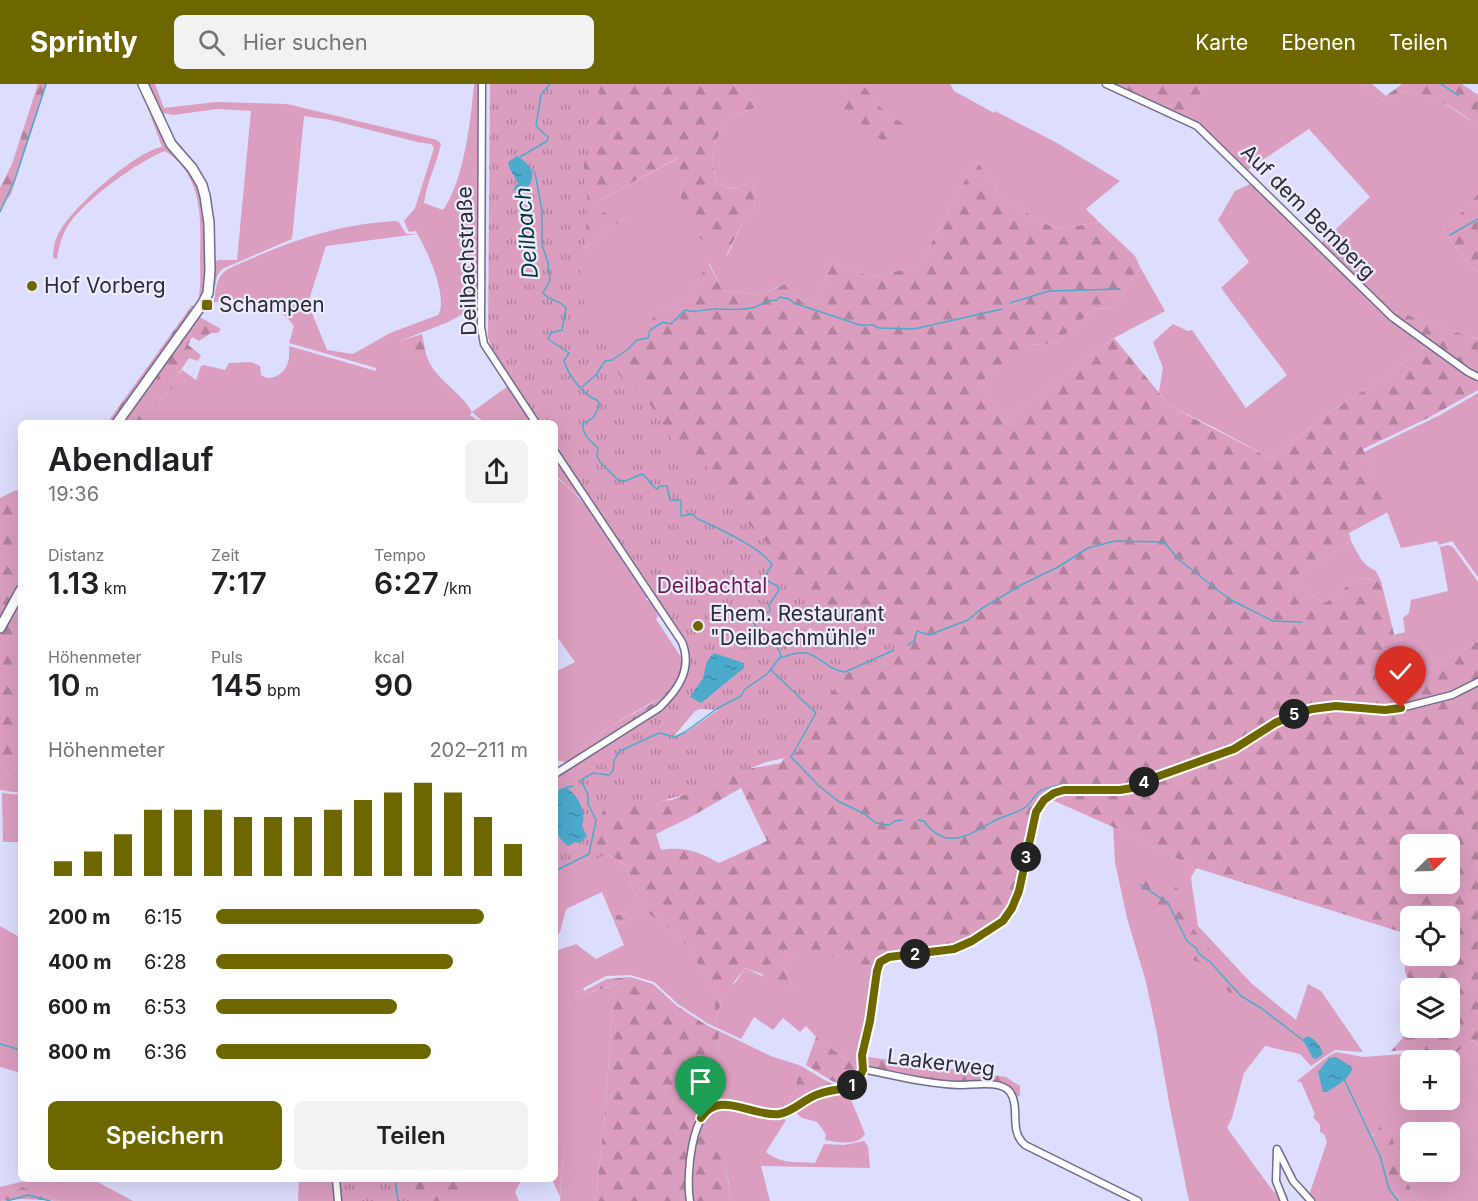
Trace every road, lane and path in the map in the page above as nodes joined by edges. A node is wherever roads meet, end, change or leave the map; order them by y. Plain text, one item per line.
1 (143, 84) edge
2 (482, 84) edge
3 (1106, 84) edge
4 (1478, 377) edge
5 (119, 420) edge
6 (534, 420) edge
7 (558, 456) edge
8 (18, 595) edge
9 (0, 628) edge
10 (1478, 682) edge
11 (558, 772) edge
12 (863, 1070) junction
13 (336, 1182) edge
14 (338, 1201) edge
15 (690, 1201) edge
16 (1138, 1201) edge
17 (1284, 1201) edge
18 (1311, 1201) edge

1 - 5 main road
2 - 6 street, Deilbachstraße
3 - 4 street, Auf dem Bemberg
7 - 11 street
8 - 9 main road
10 - 12 street
12 - 15 street
12 - 16 street, Laakerweg
13 - 14 street
17 - 18 street

